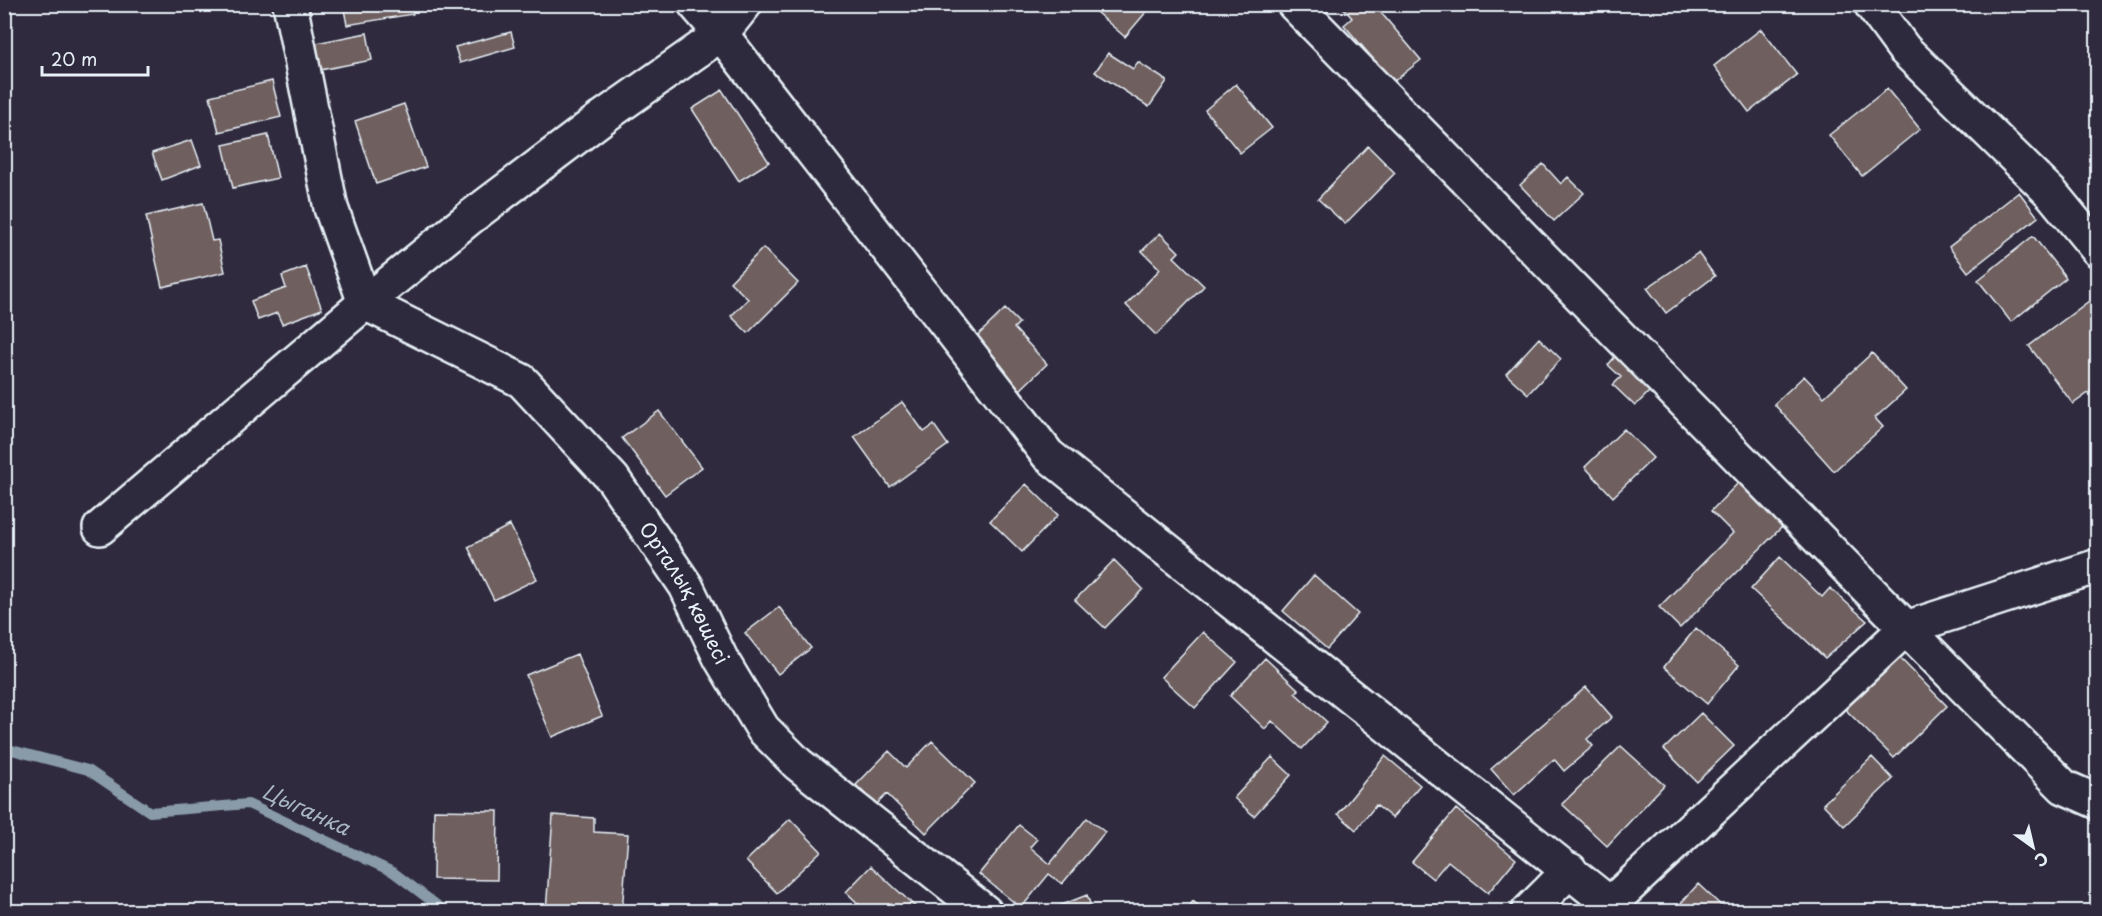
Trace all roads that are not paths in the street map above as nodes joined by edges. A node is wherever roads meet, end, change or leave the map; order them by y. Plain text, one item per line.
1 (290, 4) edge
2 (696, 4) edge
3 (745, 4) edge
4 (1294, 4) edge
5 (1871, 4) edge
6 (721, 34) junction
7 (2097, 250) edge
8 (365, 303) junction
9 (100, 528) dead end
10 (2094, 565) edge
11 (1906, 628) junction
12 (2097, 802) edge
13 (1570, 870) junction
14 (1616, 907) edge
15 (985, 912) edge
16 (1528, 912) edge

1 - 8 street
2 - 6 street
3 - 6 street
4 - 11 street
5 - 7 street
6 - 8 street
6 - 13 street
8 - 9 street
8 - 15 street, Орталық көшесі
10 - 11 street
11 - 12 street
11 - 14 street
13 - 14 street
13 - 16 street

